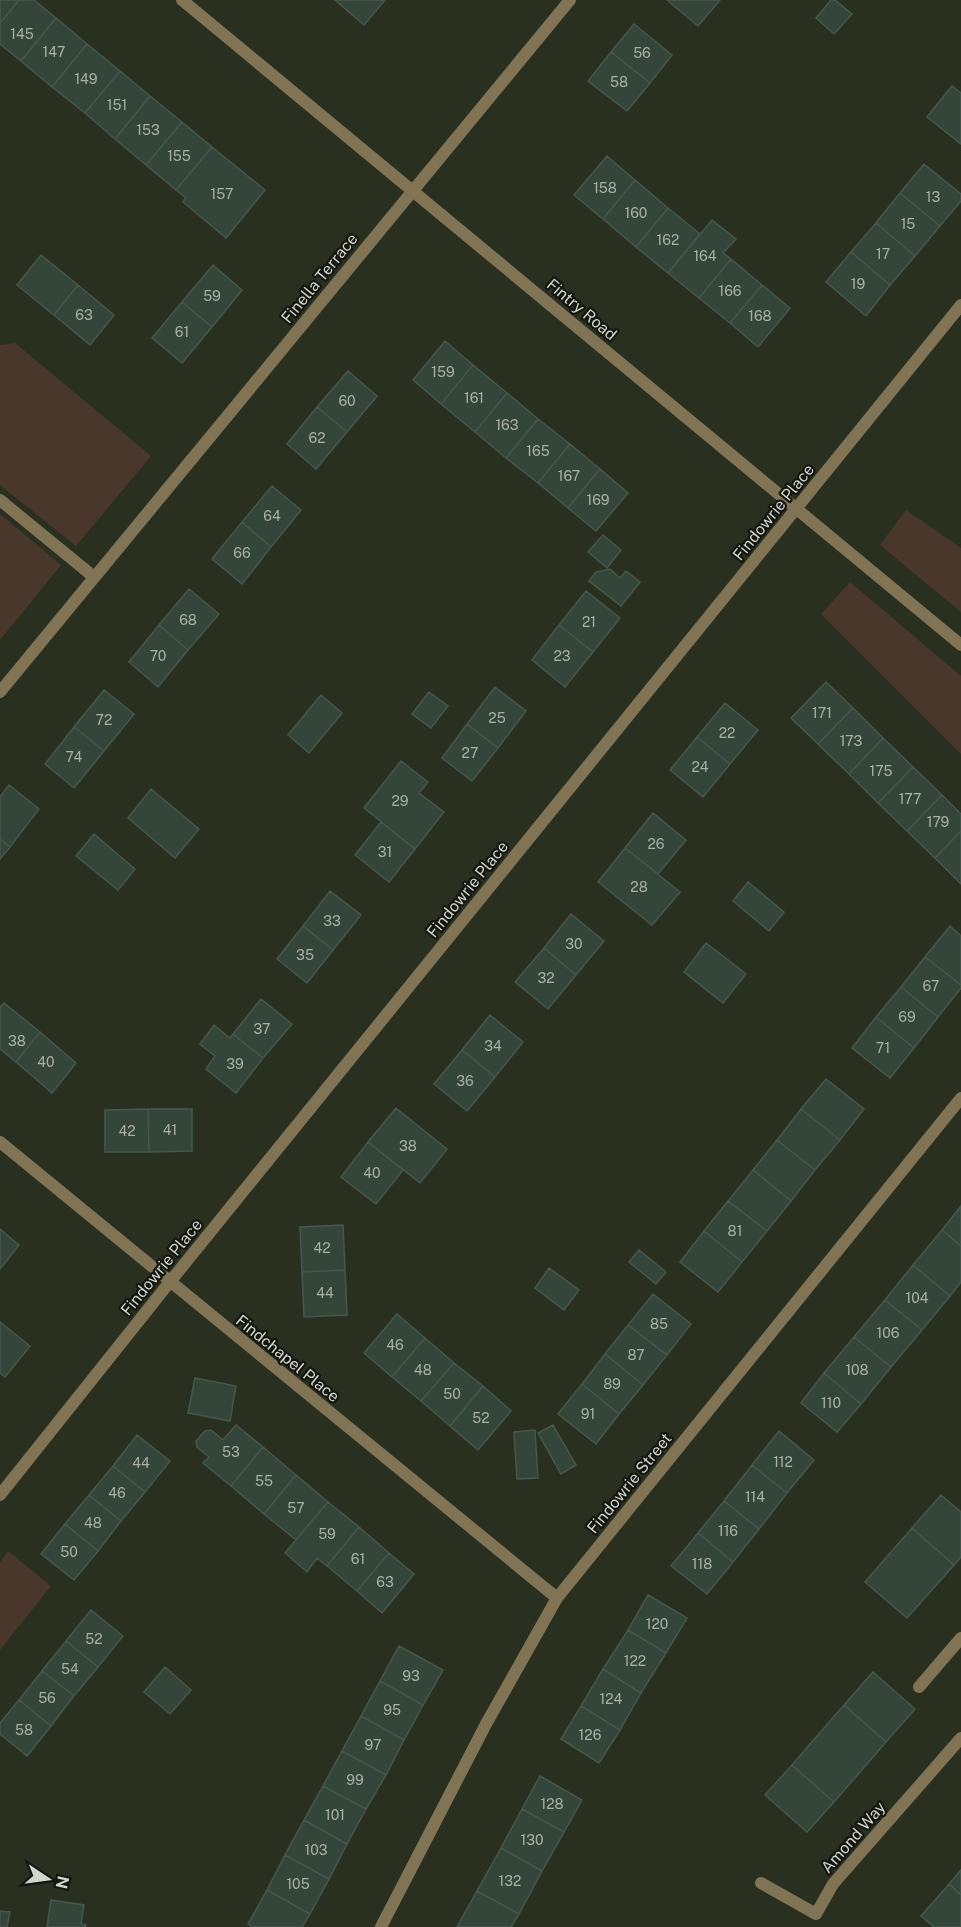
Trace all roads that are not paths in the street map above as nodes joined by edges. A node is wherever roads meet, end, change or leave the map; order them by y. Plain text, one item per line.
1 (182, 0) edge
2 (570, 0) edge
3 (412, 190) junction
4 (961, 305) edge
5 (0, 500) edge
6 (797, 509) junction
7 (94, 577) junction
8 (961, 645) edge
9 (0, 692) edge
10 (961, 1098) edge
11 (0, 1142) edge
12 (169, 1283) junction
13 (0, 1495) edge
14 (557, 1598) junction
15 (961, 1638) edge
16 (919, 1687) dead end
17 (961, 1738) edge
18 (761, 1884) dead end
19 (381, 1927) edge

1 - 3 street, Fintry Road
2 - 3 street, Finella Terrace
3 - 6 street, Fintry Road
3 - 7 street, Finella Terrace
4 - 6 street, Findowrie Place
5 - 7 street
6 - 8 street, Fintry Road
6 - 12 street, Findowrie Place
7 - 9 street, Finella Terrace
10 - 14 street, Findowrie Street
11 - 12 street, Findchapel Place
12 - 13 street, Findowrie Place
12 - 14 street, Findchapel Place
14 - 19 street, Findowrie Street
15 - 16 street
17 - 18 street, Amond Way

